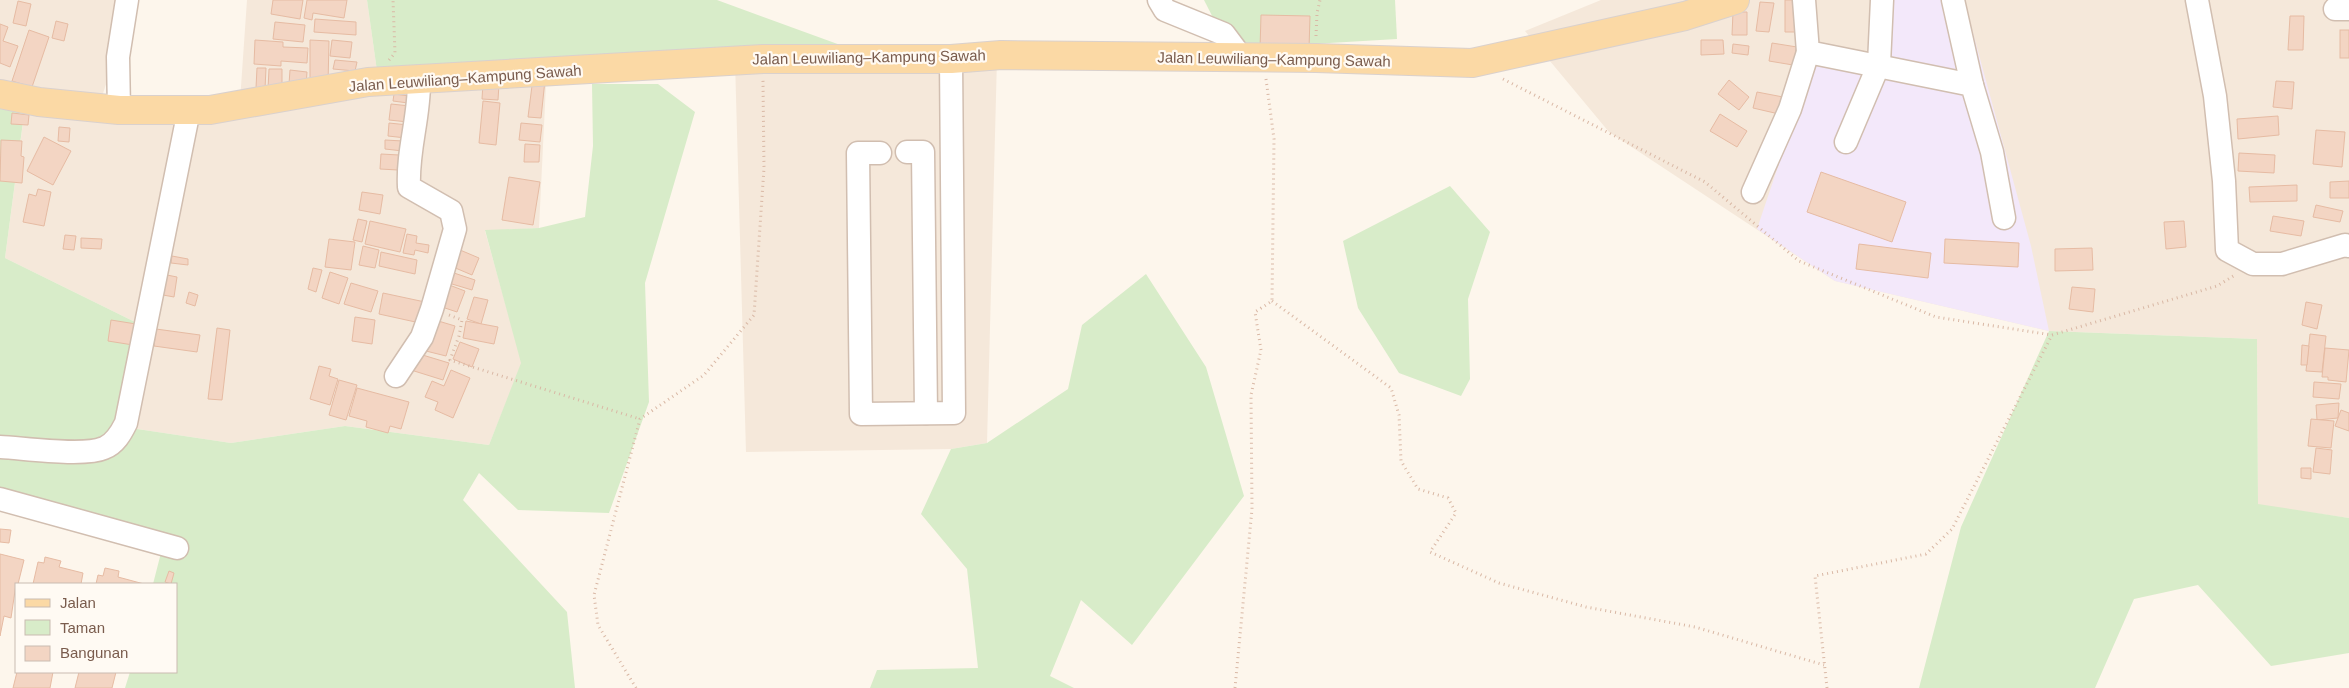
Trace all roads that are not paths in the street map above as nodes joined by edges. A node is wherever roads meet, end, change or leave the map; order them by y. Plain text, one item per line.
1 (127, 0) edge
2 (1159, 0) edge
3 (1735, 0) edge
4 (1804, 0) edge
5 (1882, 0) edge
6 (1953, 0) edge
7 (2197, 0) edge
8 (1808, 52) junction
9 (1252, 58) junction
10 (951, 59) junction
11 (1878, 64) junction
12 (419, 79) junction
13 (1972, 85) junction
14 (0, 94) edge
15 (119, 110) junction
16 (189, 110) junction
17 (1846, 142) dead end
18 (907, 152) dead end
19 (880, 153) dead end
20 (1752, 192) dead end
21 (2004, 218) dead end
22 (2349, 246) edge
23 (396, 376) dead end
24 (926, 413) junction
25 (0, 447) edge
26 (0, 499) edge
27 (177, 548) dead end

1 - 15 street
2 - 9 street
3 - 9 main road, Jalan Leuwiliang–Kampung Sawah
4 - 8 street
5 - 11 street
6 - 13 street
7 - 22 street
8 - 11 street
8 - 20 street
9 - 10 main road, Jalan Leuwiliang–Kampung Sawah
10 - 12 main road, Jalan Leuwiliang–Kampung Sawah
10 - 24 street
11 - 13 street
11 - 17 street
12 - 16 main road, Jalan Leuwiliang–Kampung Sawah
12 - 23 street
13 - 21 street
14 - 15 main road, Jalan Leuwiliang–Kampung Sawah
15 - 16 main road, Jalan Leuwiliang–Kampung Sawah
16 - 25 street
18 - 24 street
19 - 24 street
26 - 27 street

